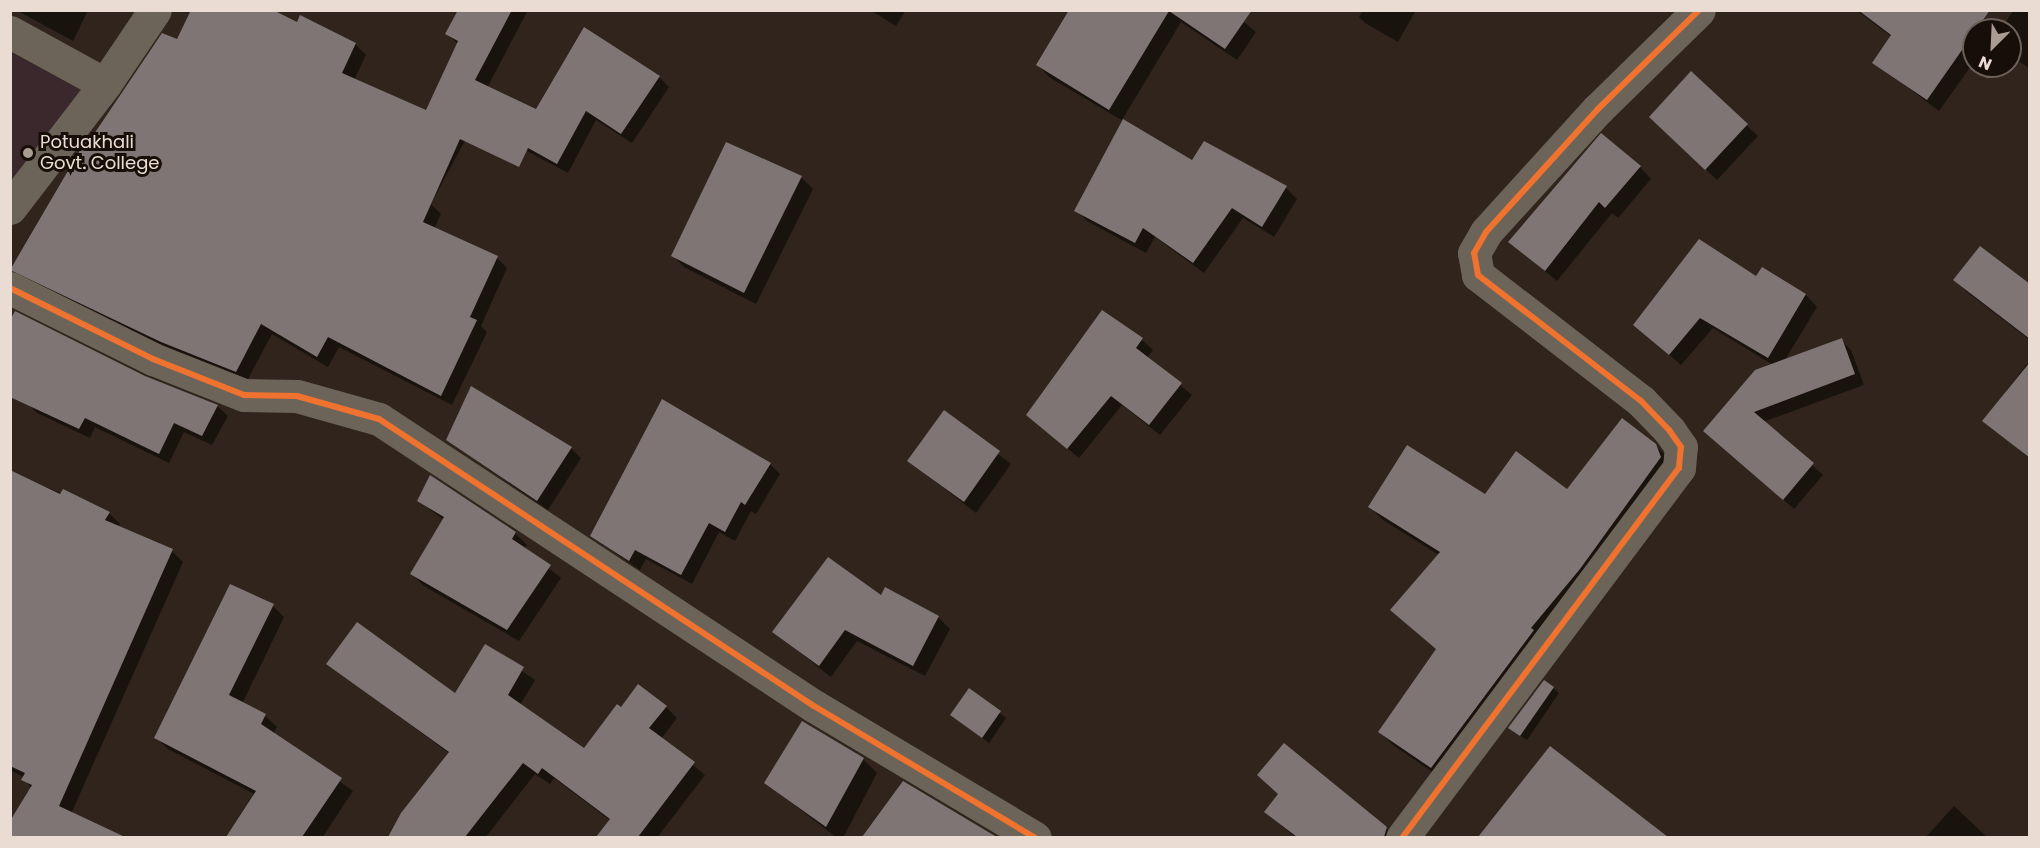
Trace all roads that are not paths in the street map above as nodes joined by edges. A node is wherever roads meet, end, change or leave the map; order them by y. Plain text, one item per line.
1 (155, 10) edge
2 (1699, 10) edge
3 (10, 32) edge
4 (105, 84) junction
5 (10, 208) edge
6 (10, 288) edge
7 (1035, 837) edge
8 (1402, 837) edge

1 - 4 street
2 - 8 street
3 - 4 street
4 - 5 street
6 - 7 street

